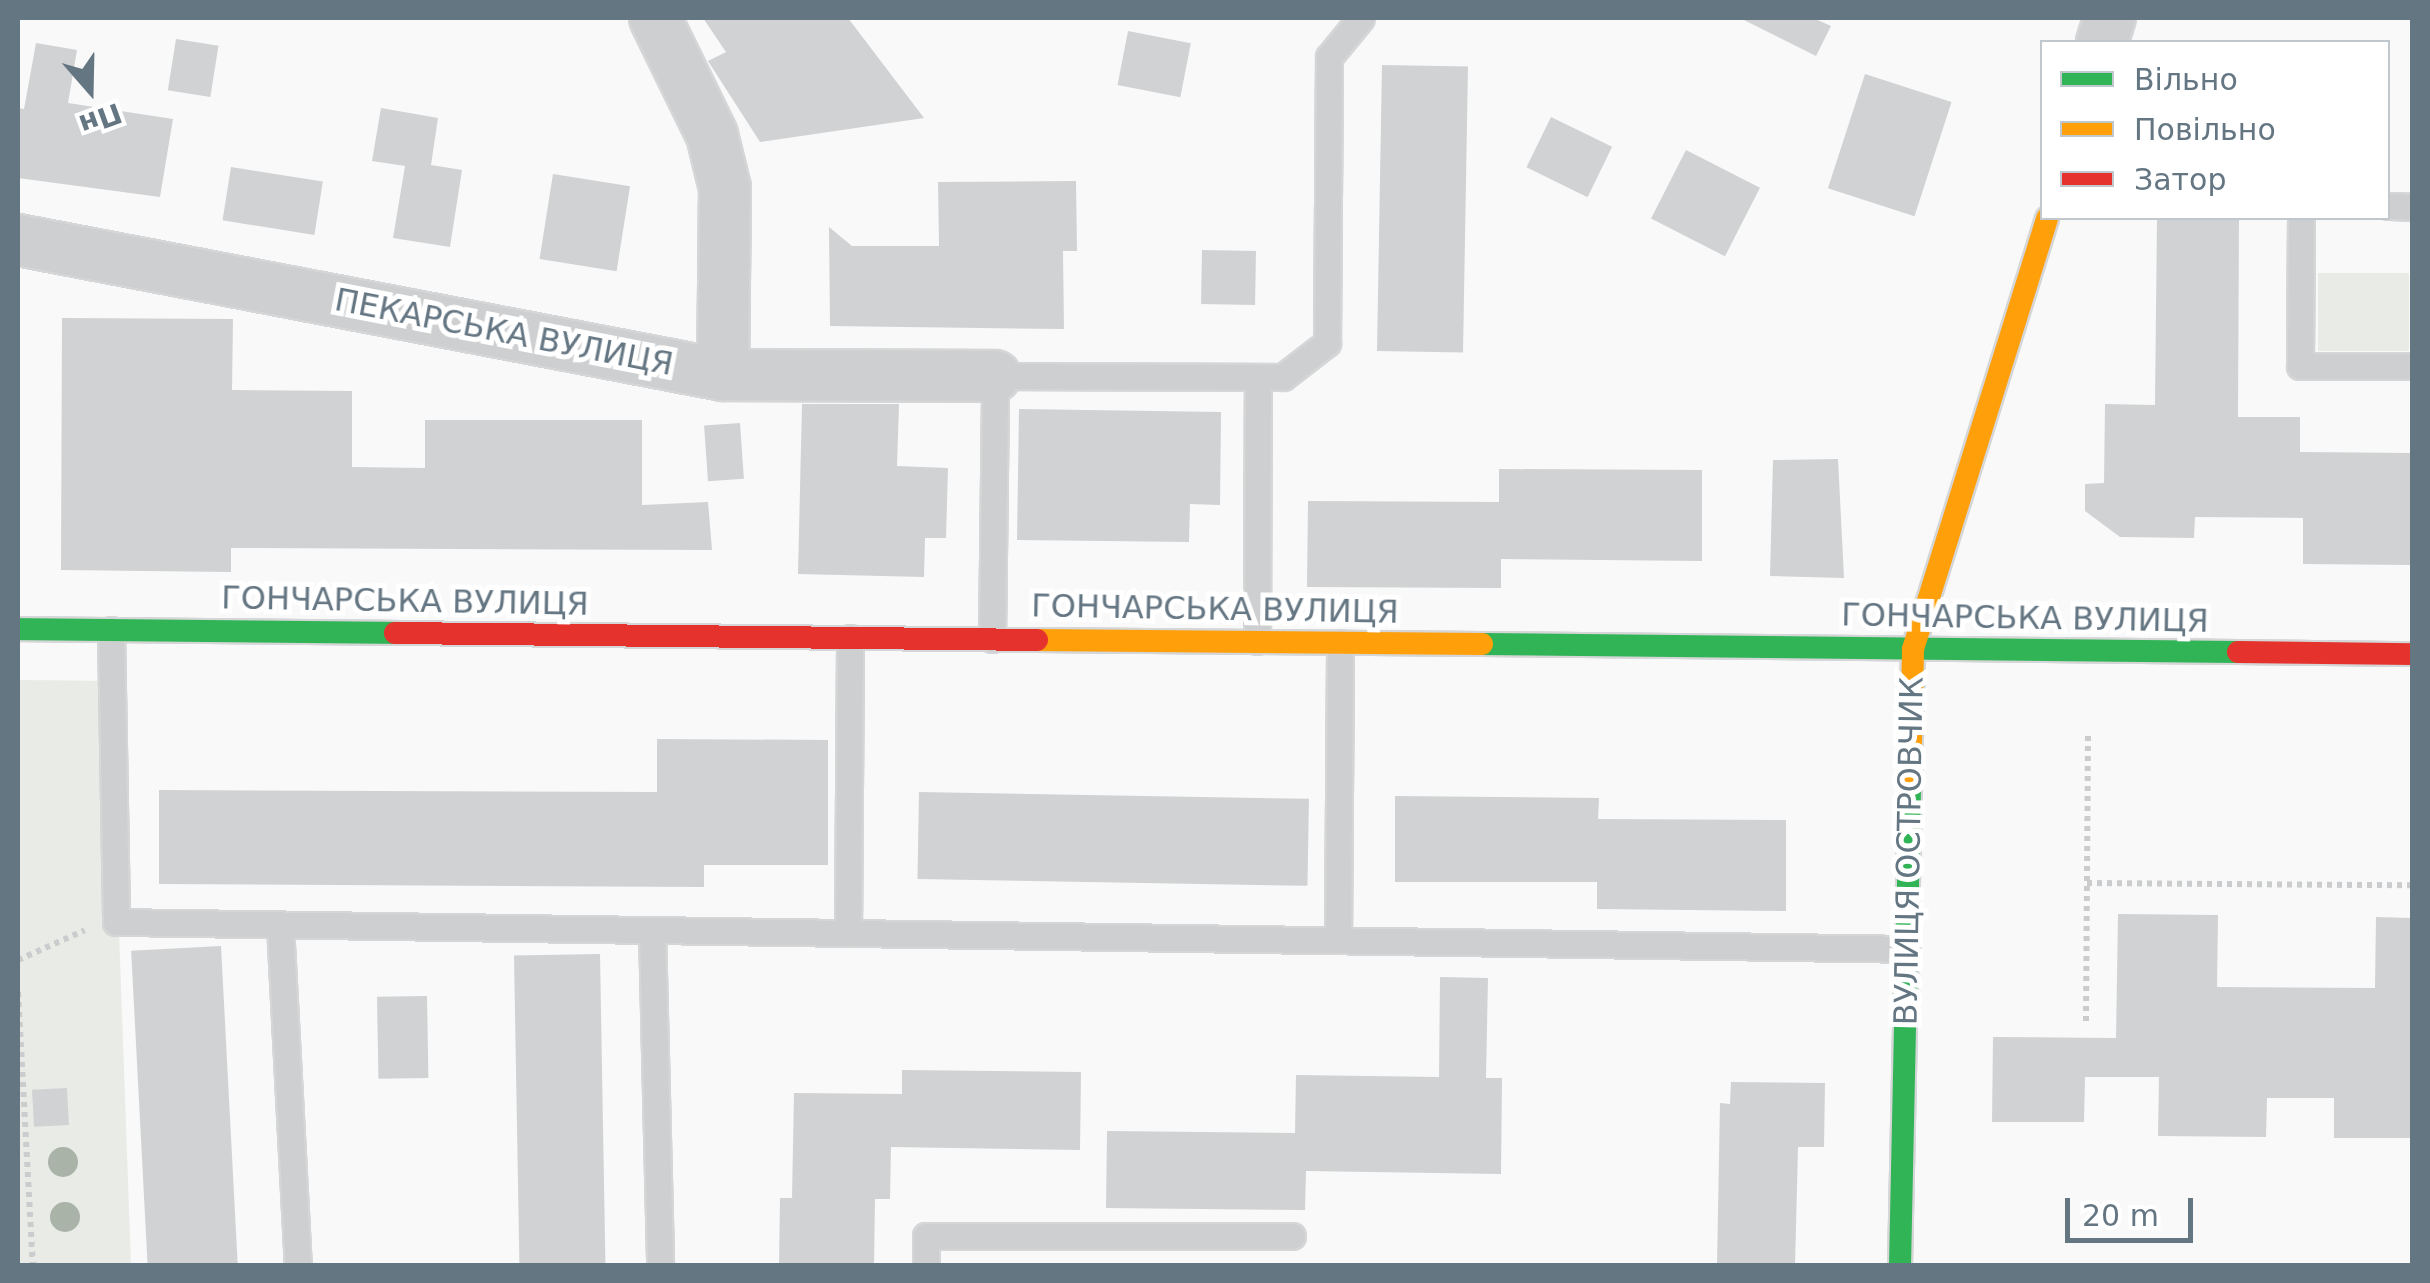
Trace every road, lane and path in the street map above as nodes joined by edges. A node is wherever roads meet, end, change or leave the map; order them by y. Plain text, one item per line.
1 (655, 18) edge
2 (1361, 18) edge
3 (2045, 220) edge
4 (2302, 220) edge
5 (18, 240) edge
6 (2412, 366) edge
7 (723, 375) junction
8 (995, 376) junction
9 (1258, 379) junction
10 (18, 629) edge
11 (110, 630) junction
12 (850, 638) junction
13 (992, 639) junction
14 (1257, 642) junction
15 (1340, 643) junction
16 (1914, 649) junction
17 (2412, 654) edge
18 (2088, 736) dead end
19 (2087, 884) junction
20 (2412, 886) edge
21 (116, 916) junction
22 (280, 925) junction
23 (652, 931) junction
24 (848, 933) junction
25 (1338, 940) junction
26 (1907, 949) junction
27 (18, 960) edge
28 (18, 992) edge
29 (2086, 1020) dead end
30 (20, 1083) edge
31 (22, 1133) edge
32 (1292, 1236) dead end
33 (33, 1266) edge
34 (298, 1266) edge
35 (660, 1266) edge
36 (926, 1266) edge
37 (1900, 1266) edge

1 - 7 street
2 - 9 lane
3 - 16 main road, ВУЛИЦЯ ОСТРОВЧИК
4 - 6 lane
5 - 7 street, ПЕКАРСЬКА ВУЛИЦЯ
7 - 8 street, ПЕКАРСЬКА ВУЛИЦЯ
8 - 9 lane
8 - 13 lane
9 - 14 lane
10 - 11 main road, ГОНЧАРСЬКА ВУЛИЦЯ
11 - 12 main road, ГОНЧАРСЬКА ВУЛИЦЯ
11 - 21 lane
12 - 13 main road, ГОНЧАРСЬКА ВУЛИЦЯ
12 - 24 lane
13 - 14 main road, ГОНЧАРСЬКА ВУЛИЦЯ
14 - 15 main road, ГОНЧАРСЬКА ВУЛИЦЯ
15 - 16 main road, ГОНЧАРСЬКА ВУЛИЦЯ
15 - 25 lane
16 - 17 main road, ГОНЧАРСЬКА ВУЛИЦЯ
16 - 26 main road, ВУЛИЦЯ ОСТРОВЧИК
18 - 19 path
19 - 20 path
19 - 29 path
21 - 22 lane
21 - 27 path
22 - 23 lane
22 - 34 lane
23 - 24 lane
23 - 35 lane
24 - 25 lane
25 - 26 lane
26 - 37 main road, ВУЛИЦЯ ОСТРОВЧИК
28 - 30 path
30 - 31 path
31 - 33 path
32 - 36 lane

